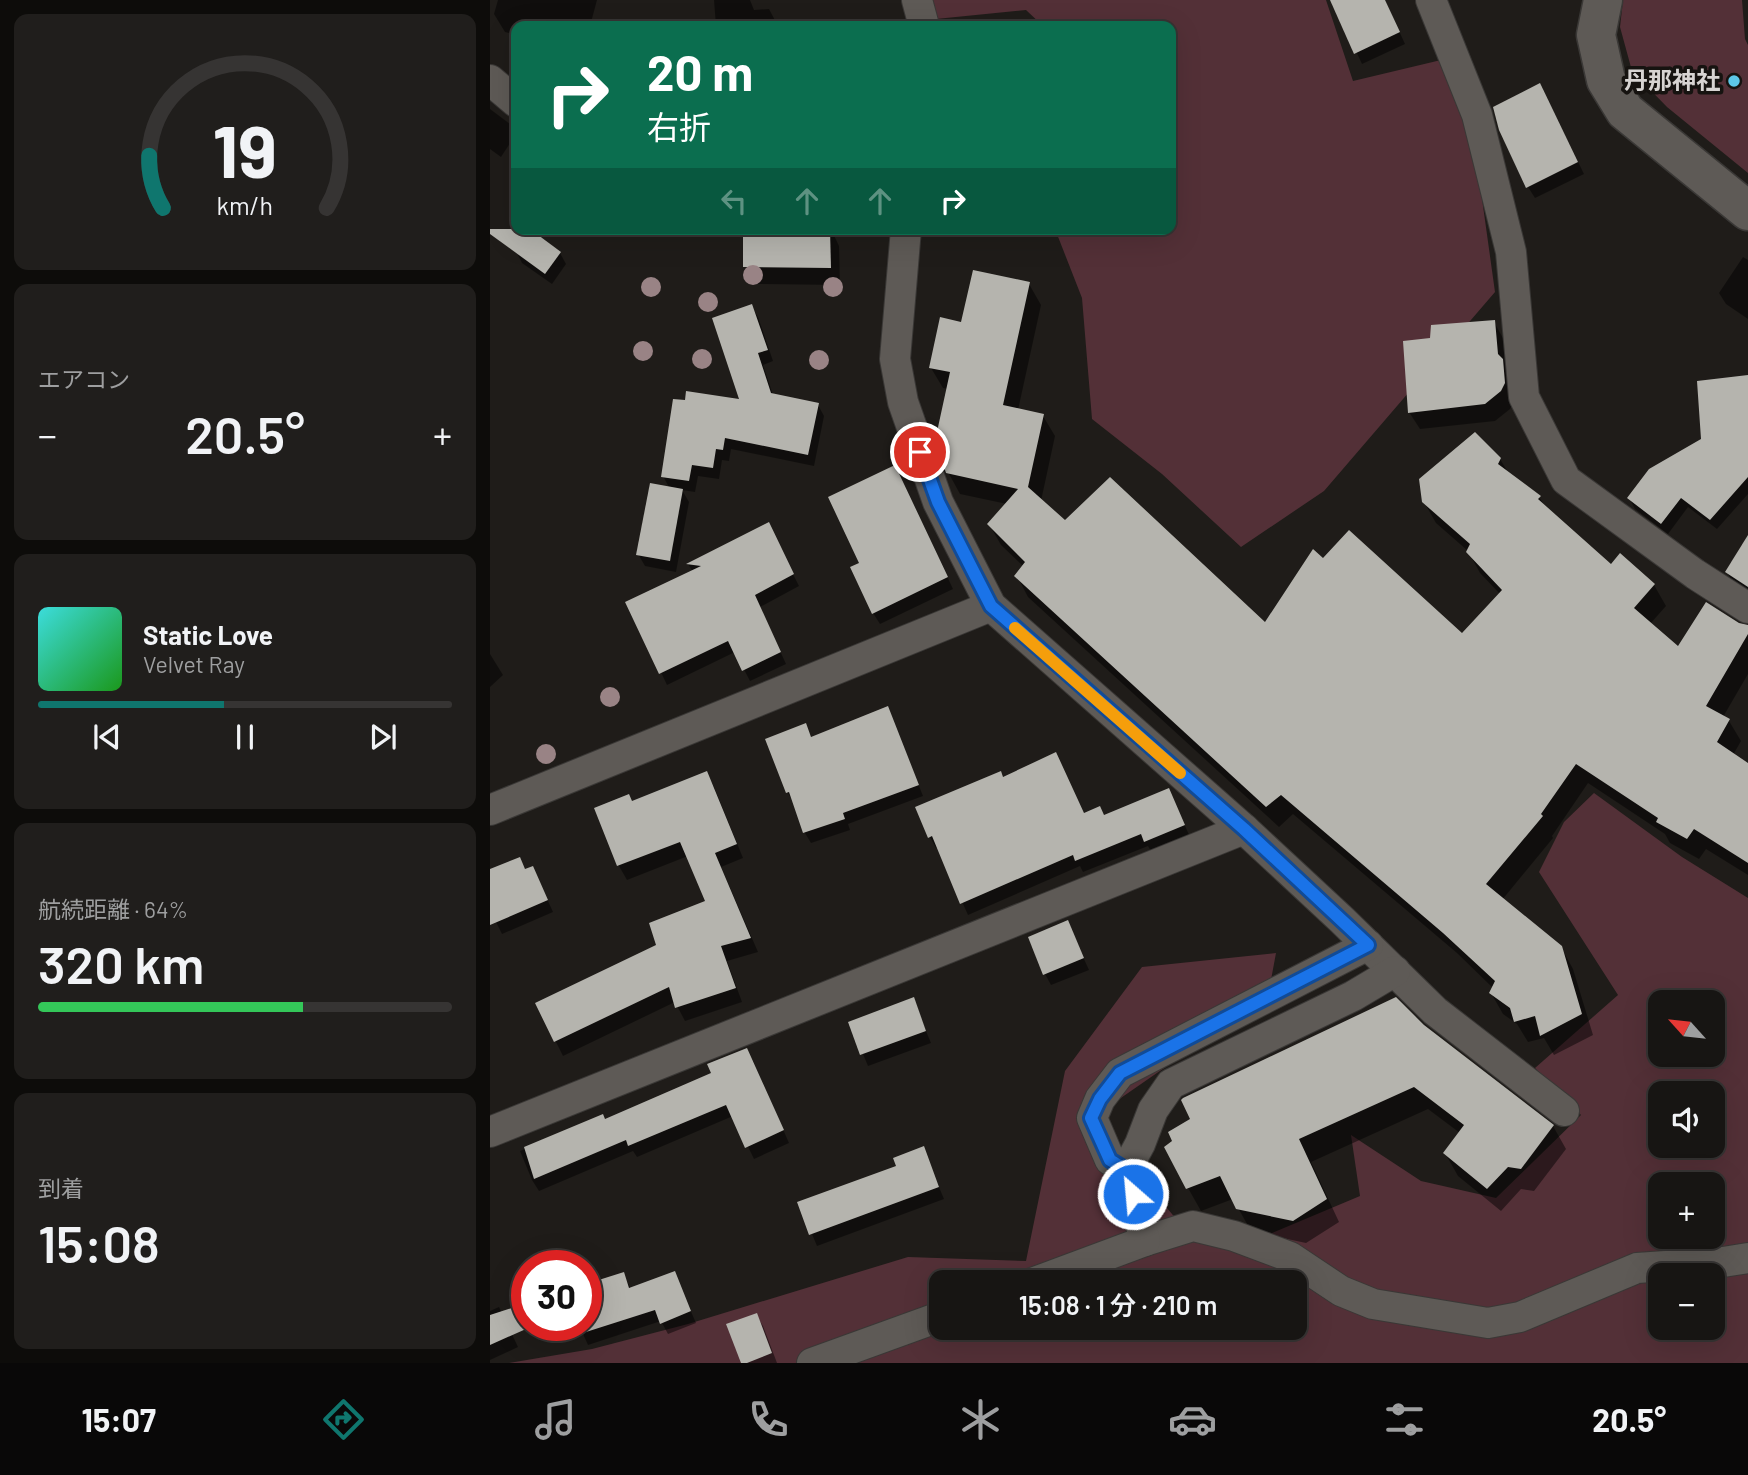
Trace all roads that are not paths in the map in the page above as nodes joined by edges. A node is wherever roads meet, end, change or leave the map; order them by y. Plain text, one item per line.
1 (917, 0) edge
2 (1431, 0) edge
3 (1602, 0) edge
4 (923, 21) edge
5 (490, 80) edge
6 (511, 98) edge
7 (1748, 211) edge
8 (905, 235) edge
9 (991, 606) junction
10 (1748, 608) edge
11 (490, 810) edge
12 (1244, 829) junction
13 (1368, 945) junction
14 (1395, 971) junction
15 (1564, 1111) dead end
16 (490, 1132) edge
17 (1126, 1170) junction
18 (1145, 1241) junction
19 (1748, 1258) edge
20 (1067, 1270) edge
21 (929, 1321) edge
22 (812, 1363) edge

1 - 4 street
2 - 10 street
3 - 7 street
5 - 6 street
8 - 9 street
9 - 11 street
9 - 12 street
12 - 13 street
12 - 16 street
13 - 14 street
13 - 17 street
14 - 15 street
14 - 17 street
17 - 18 street
18 - 19 street
18 - 20 street
21 - 22 street

